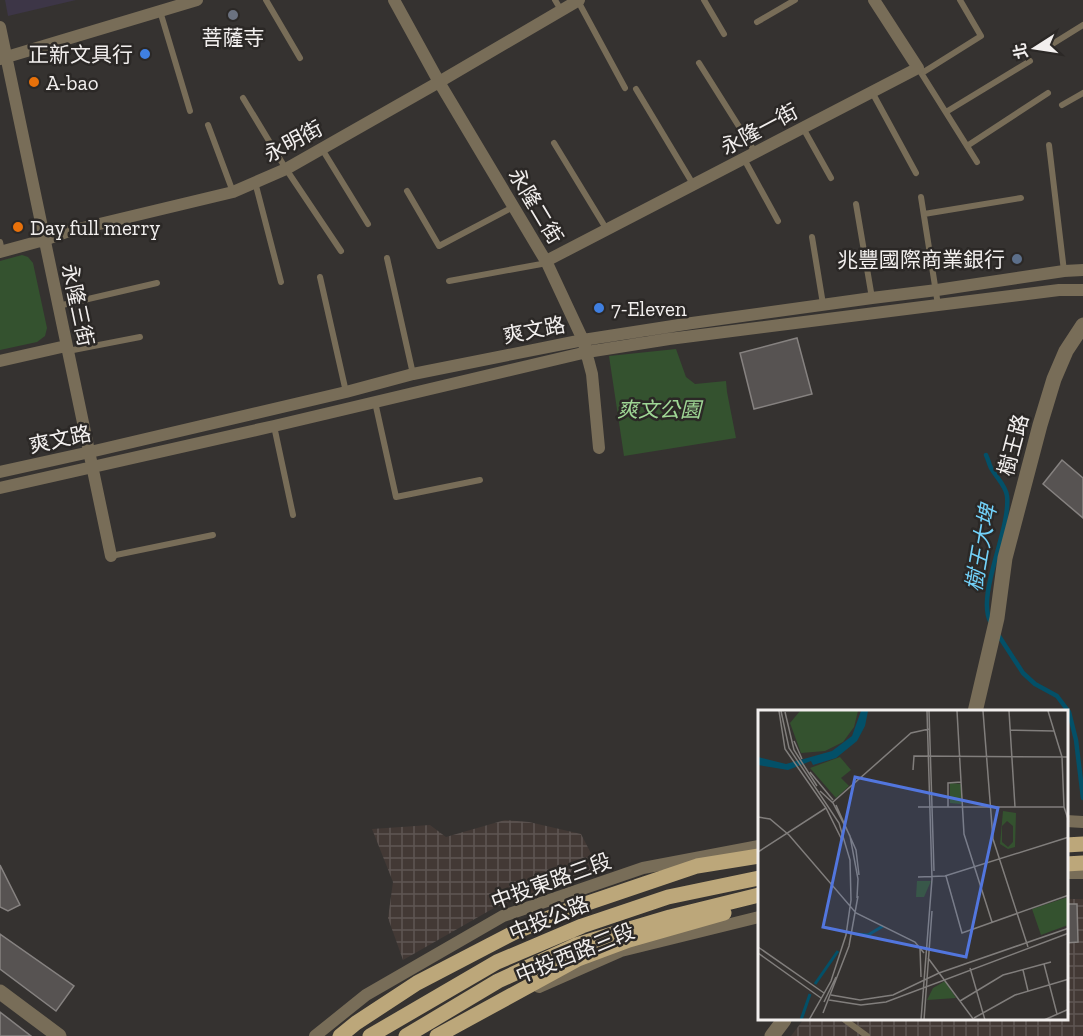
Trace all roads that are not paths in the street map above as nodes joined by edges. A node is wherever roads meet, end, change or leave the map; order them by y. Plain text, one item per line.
1 (197, 0) edge
2 (266, 0) edge
3 (393, 0) edge
4 (578, 0) edge
5 (704, 0) edge
6 (795, 0) edge
7 (874, 0) edge
8 (960, 0) edge
9 (558, 5) edge
10 (160, 11) junction
11 (757, 22) dead end
12 (1083, 25) edge
13 (0, 27) edge
14 (724, 34) dead end
15 (1046, 48) dead end
16 (3, 58) edge
17 (300, 58) dead end
18 (1030, 61) dead end
19 (699, 63) dead end
20 (920, 70) junction
21 (439, 82) junction
22 (625, 88) dead end
23 (636, 89) dead end
24 (872, 92) junction
25 (1048, 93) dead end
26 (1083, 93) edge
27 (243, 98) dead end
28 (1062, 105) dead end
29 (190, 111) dead end
30 (946, 112) junction
31 (208, 125) dead end
32 (803, 128) junction
33 (554, 143) dead end
34 (1048, 145) dead end
35 (967, 146) junction
36 (321, 148) junction
37 (755, 152) junction
38 (744, 159) junction
39 (977, 162) dead end
40 (286, 169) junction
41 (916, 173) dead end
42 (831, 178) dead end
43 (255, 182) junction
44 (693, 185) junction
45 (407, 191) dead end
46 (233, 192) junction
47 (921, 197) dead end
48 (1021, 198) dead end
49 (856, 204) dead end
50 (513, 207) junction
51 (924, 214) junction
52 (778, 221) dead end
53 (368, 224) dead end
54 (607, 230) junction
55 (812, 237) dead end
56 (44, 240) junction
57 (1, 249) edge
58 (341, 251) dead end
59 (387, 258) dead end
60 (547, 262) junction
61 (1083, 270) edge
62 (1064, 271) junction
63 (320, 277) dead end
64 (449, 281) dead end
65 (281, 282) dead end
66 (157, 284) dead end
67 (937, 290) junction
68 (1083, 290) edge
69 (872, 298) junction
70 (823, 305) junction
71 (938, 305) junction
72 (58, 306) junction
73 (1082, 328) edge
74 (140, 337) dead end
75 (585, 346) junction
76 (67, 349) junction
77 (0, 361) edge
78 (413, 374) junction
79 (346, 392) junction
80 (375, 402) junction
81 (274, 426) junction
82 (599, 448) dead end
83 (90, 452) junction
84 (93, 467) junction
85 (0, 472) edge
86 (480, 480) dead end
87 (0, 488) edge
88 (293, 515) dead end
89 (213, 535) dead end
90 (111, 556) joint
91 (976, 710) edge
92 (1068, 821) edge
93 (1083, 822) edge
94 (1083, 844) edge
95 (1068, 845) edge
96 (758, 846) edge
97 (758, 856) edge
98 (1083, 863) edge
99 (1068, 864) edge
100 (758, 878) edge
101 (758, 895) edge
102 (758, 904) edge
103 (758, 917) edge
104 (0, 992) edge
105 (783, 1021) edge
106 (846, 1021) edge
107 (60, 1036) edge
108 (315, 1036) edge
109 (340, 1036) edge
110 (370, 1036) edge
111 (406, 1036) edge
112 (437, 1036) edge
113 (448, 1036) edge
114 (772, 1036) edge
115 (867, 1036) edge

1 - 10 street
2 - 17 lane
3 - 21 street, 永隆二街
4 - 9 street, 永明街
4 - 22 lane
5 - 14 lane
6 - 11 lane
7 - 20 street
8 - 20 lane
9 - 21 street, 永明街
10 - 16 street
10 - 29 lane
12 - 15 lane
13 - 16 street, 永隆三街
16 - 56 street, 永隆三街
18 - 30 lane
19 - 37 lane
20 - 24 street, 永隆一街
20 - 30 lane
21 - 36 street, 永明街
21 - 50 street, 永隆二街
23 - 44 lane
24 - 32 street, 永隆一街
24 - 41 lane
25 - 35 lane
26 - 28 lane
27 - 40 lane
30 - 35 lane
31 - 46 lane
32 - 37 street, 永隆一街
32 - 42 lane
33 - 54 lane
34 - 62 lane
35 - 39 lane
36 - 40 street, 永明街
36 - 53 lane
37 - 38 street, 永隆一街
38 - 44 street, 永隆一街
38 - 52 lane
40 - 43 street, 永明街
40 - 58 lane
43 - 46 street, 永明街
43 - 65 lane
44 - 54 street, 永隆一街
45 - 50 lane
46 - 56 street, 永明街
47 - 51 lane
48 - 51 lane
49 - 69 lane
50 - 60 street, 永隆二街
51 - 67 lane
54 - 60 street, 永隆一街
55 - 70 lane
56 - 57 street, 永明街
56 - 72 street, 永隆三街
59 - 78 lane
60 - 64 lane
60 - 75 street, 永隆二街
61 - 62 street, 爽文路
62 - 67 street, 爽文路
63 - 79 lane
66 - 72 lane
67 - 69 street, 爽文路
67 - 71 lane
68 - 71 street, 爽文路
69 - 70 street, 爽文路
70 - 75 street, 爽文路
71 - 75 street, 爽文路
72 - 76 street, 永隆三街
73 - 91 street, 樹王路
74 - 76 lane
75 - 78 street, 爽文路
75 - 80 street, 爽文路
75 - 82 street, 永隆二街
76 - 77 street
76 - 83 street, 永隆三街
78 - 79 street, 爽文路
79 - 83 street, 爽文路
80 - 81 street, 爽文路
80 - 86 lane
81 - 84 street, 爽文路
81 - 88 lane
83 - 84 street, 永隆三街
83 - 85 street, 爽文路
84 - 87 street, 爽文路
84 - 90 street, 永隆三街
89 - 90 lane
92 - 93 street
94 - 95 main road
96 - 108 street, 中投東路三段
97 - 109 main road
98 - 99 main road
100 - 110 main road, 中投公路
101 - 111 main road, 中投公路
102 - 112 main road
103 - 113 street, 中投西路三段
104 - 107 street
105 - 114 street
106 - 115 lane

